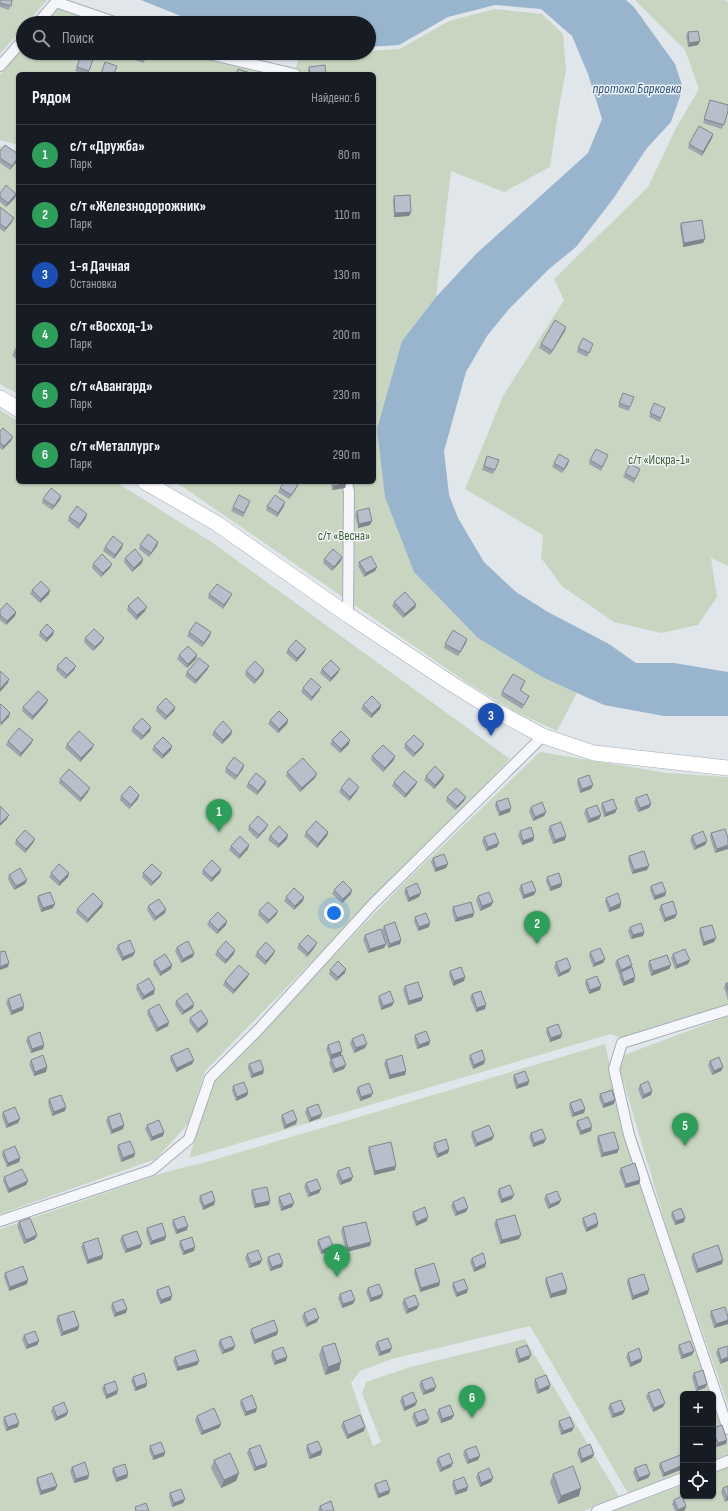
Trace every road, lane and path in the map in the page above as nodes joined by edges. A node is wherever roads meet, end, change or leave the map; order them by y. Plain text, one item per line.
1 (44, 16) edge
2 (97, 16) edge
3 (16, 48) edge
4 (234, 60) edge
5 (0, 66) edge
6 (286, 72) edge
7 (0, 398) edge
8 (16, 408) edge
9 (148, 484) edge
10 (347, 484) edge
11 (348, 615) junction
12 (543, 736) junction
13 (728, 768) edge
14 (728, 1010) edge
15 (0, 1221) edge
16 (728, 1429) edge
17 (728, 1461) edge
18 (716, 1466) edge
19 (680, 1479) edge
20 (597, 1511) edge

1 - 2 street
3 - 5 street
4 - 6 street
7 - 8 main road
9 - 11 main road
10 - 11 street
11 - 12 main road
12 - 13 main road
12 - 15 street
14 - 16 street
17 - 18 street
19 - 20 street

